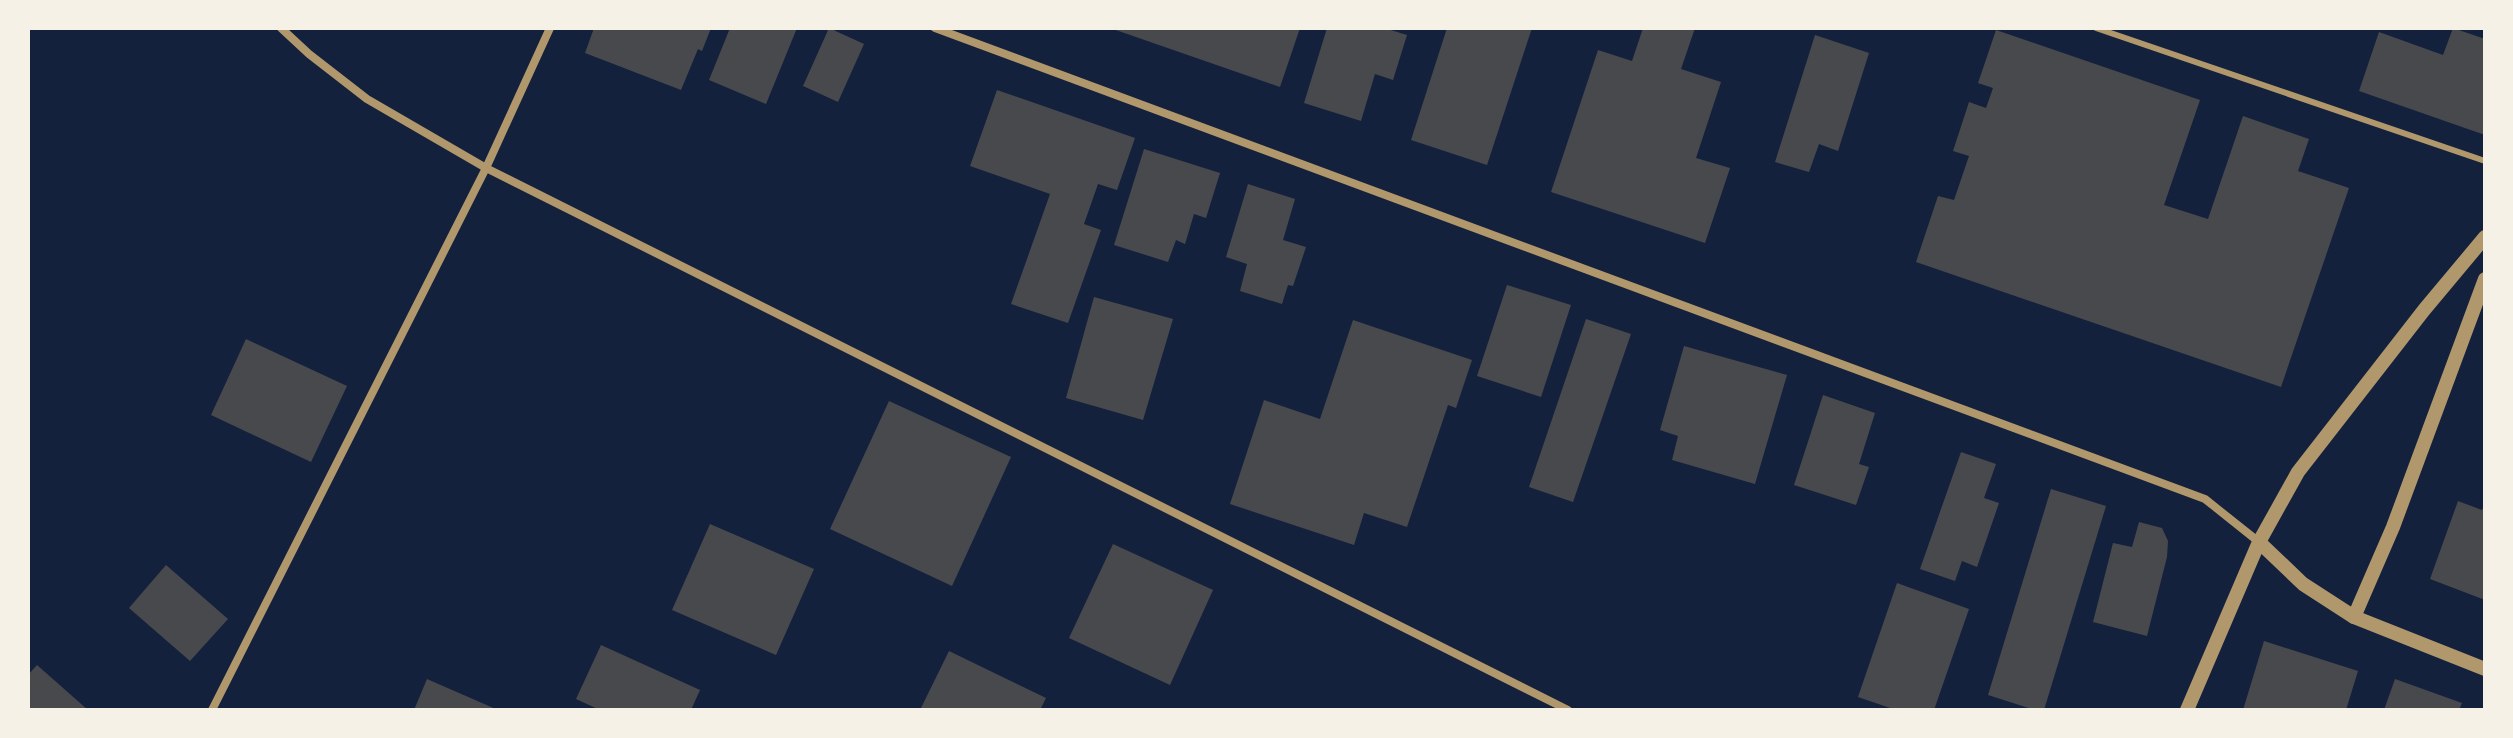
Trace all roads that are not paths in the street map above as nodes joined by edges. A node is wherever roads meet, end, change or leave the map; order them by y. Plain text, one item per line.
1 (281, 28) edge
2 (550, 28) edge
3 (935, 28) edge
4 (2096, 28) edge
5 (2485, 161) edge
6 (486, 168) junction
7 (2485, 237) edge
8 (2485, 279) edge
9 (2259, 542) junction
10 (2354, 617) junction
11 (2485, 669) edge
12 (212, 710) edge
13 (1568, 710) edge
14 (2187, 710) edge

1 - 6 street
2 - 6 street
3 - 9 street
4 - 5 lane
6 - 12 street
6 - 13 street
7 - 9 street
8 - 10 street
9 - 10 street
9 - 14 street
10 - 11 street

